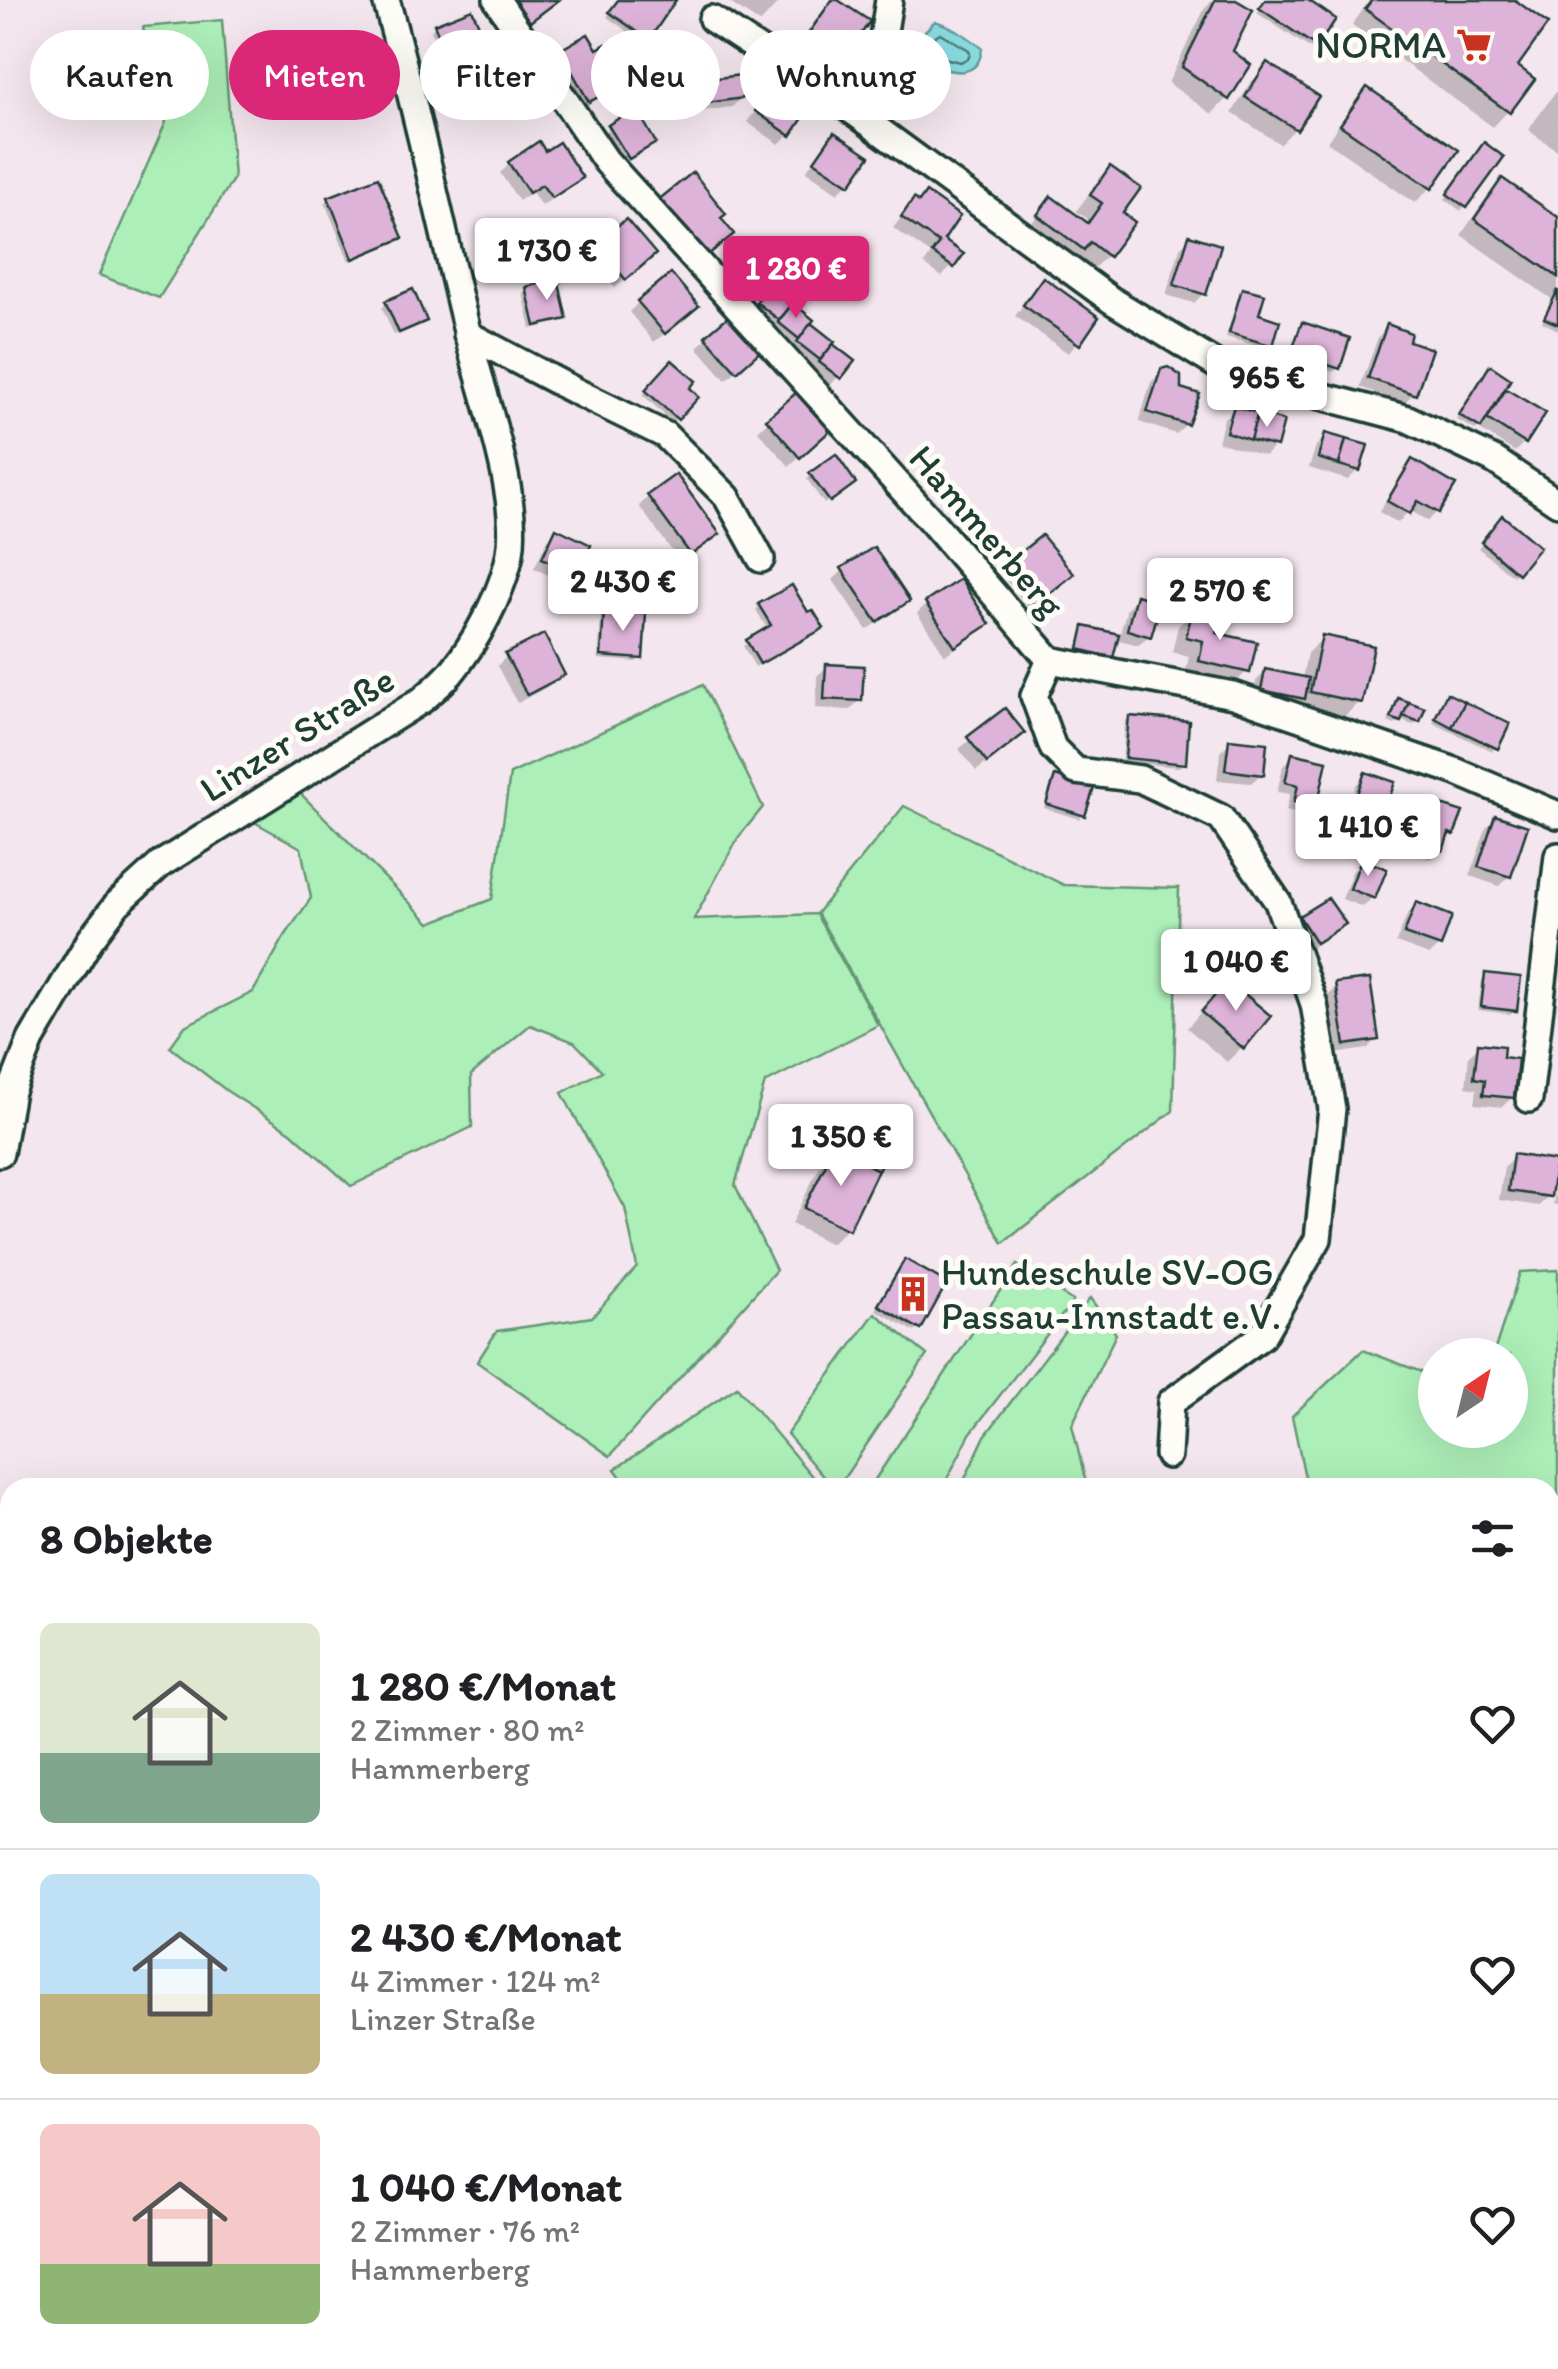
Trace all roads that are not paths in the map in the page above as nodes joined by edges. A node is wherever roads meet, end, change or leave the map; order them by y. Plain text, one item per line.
1 (386, 0) edge
2 (497, 0) edge
3 (889, 0) edge
4 (712, 19) dead end
5 (884, 30) edge
6 (740, 37) edge
7 (865, 120) edge
8 (467, 334) junction
9 (1558, 503) edge
10 (762, 558) dead end
11 (1050, 660) junction
12 (1558, 815) edge
13 (1558, 856) edge
14 (1528, 1098) dead end
15 (0, 1153) edge
16 (1168, 1455) dead end

1 - 8 street, Linzer Straße
2 - 11 street, Hammerberg
3 - 5 street
4 - 6 street
7 - 9 street
8 - 10 street
8 - 15 street, Linzer Straße
11 - 12 street
11 - 16 street, Hammerberg
13 - 14 street

